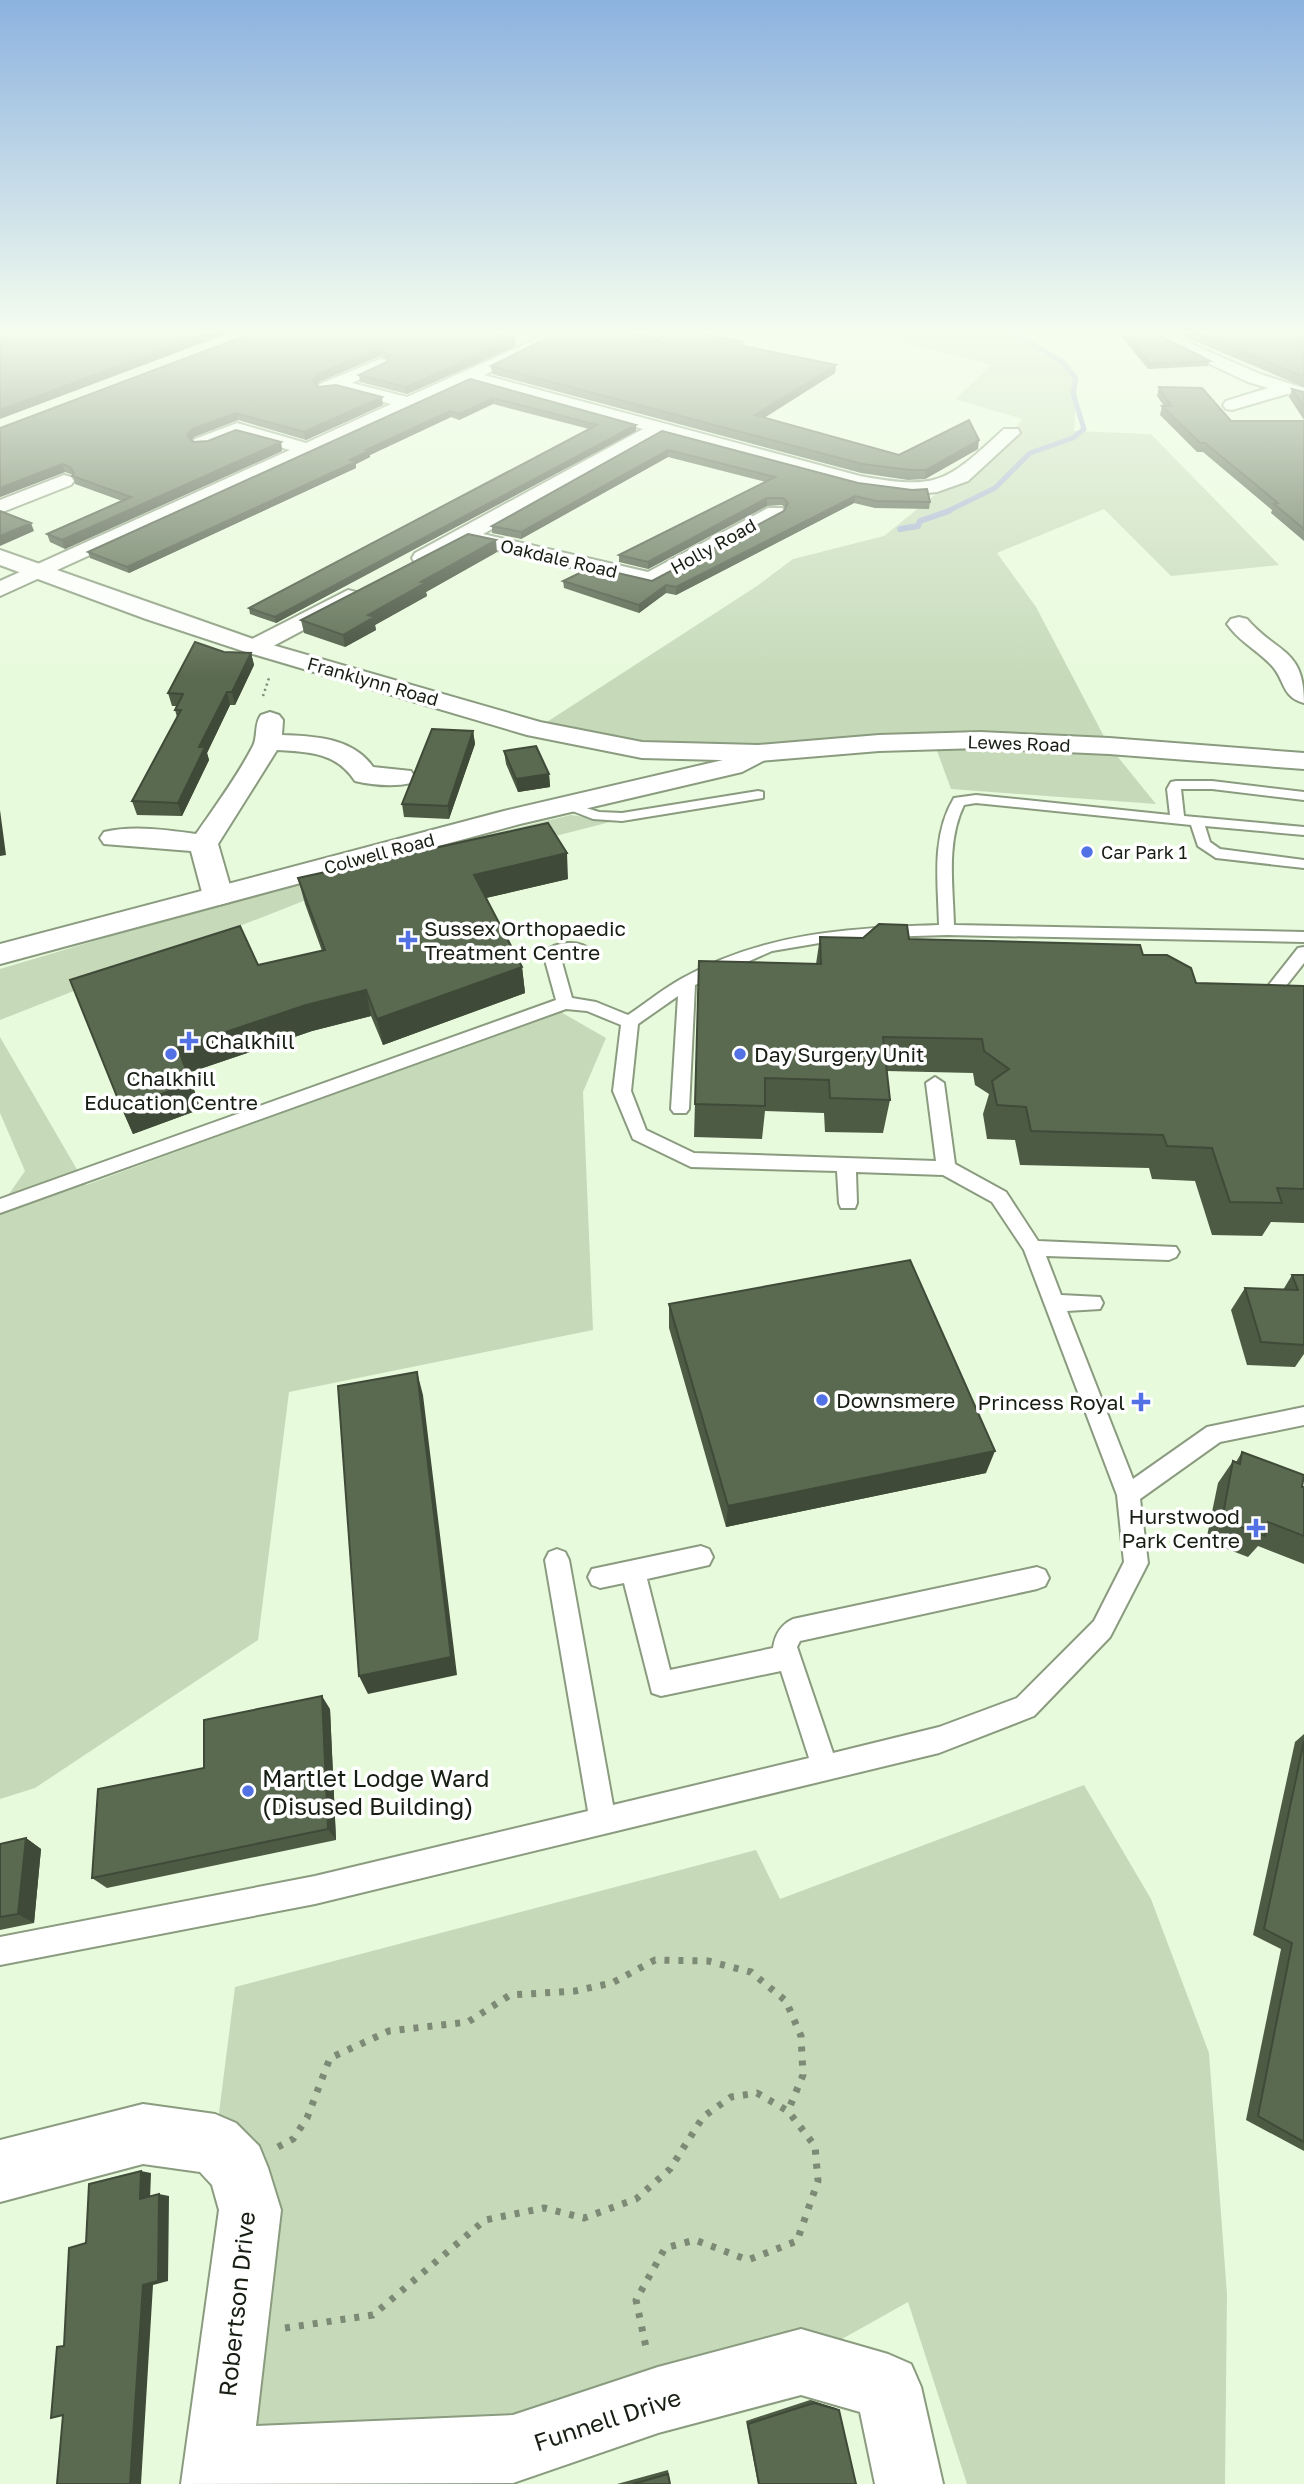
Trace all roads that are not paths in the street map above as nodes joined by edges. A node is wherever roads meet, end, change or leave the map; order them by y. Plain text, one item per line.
1 (297, 446) edge
2 (314, 446) edge
3 (628, 446) edge
4 (722, 446) edge
5 (996, 446) edge
6 (308, 449) junction
7 (64, 481) dead end
8 (0, 507) edge
9 (775, 512) edge
10 (466, 536) junction
11 (2, 559) edge
12 (407, 566) edge
13 (40, 571) junction
14 (651, 579) joint
15 (372, 585) edge
16 (0, 589) edge
17 (1239, 624) dead end
18 (254, 647) junction
19 (1304, 695) edge
20 (758, 753) junction
21 (1296, 763) edge
22 (401, 777) dead end
23 (758, 795) dead end
24 (1304, 796) edge
25 (564, 805) junction
26 (1177, 819) junction
27 (1197, 821) junction
28 (1304, 831) edge
29 (114, 838) dead end
30 (204, 844) junction
31 (1304, 864) edge
32 (218, 896) junction
33 (947, 930) junction
34 (1101, 933) junction
35 (1304, 937) edge
36 (1123, 949) edge
37 (584, 951) dead end
38 (1304, 952) edge
39 (0, 954) edge
40 (687, 982) junction
41 (1232, 990) edge
42 (565, 1003) junction
43 (630, 1022) junction
44 (935, 1083) dead end
45 (680, 1109) dead end
46 (846, 1165) junction
47 (946, 1168) junction
48 (848, 1203) dead end
49 (0, 1206) edge
50 (1034, 1248) junction
51 (1169, 1252) dead end
52 (1055, 1303) junction
53 (1093, 1303) dead end
54 (1304, 1416) edge
55 (1128, 1495) junction
56 (701, 1557) dead end
57 (557, 1560) dead end
58 (633, 1571) junction
59 (600, 1577) dead end
60 (1037, 1578) dead end
61 (788, 1657) junction
62 (825, 1768) junction
63 (603, 1820) junction
64 (0, 1951) edge
65 (0, 2171) edge
66 (218, 2473) edge
67 (909, 2484) edge

1 - 6 street
2 - 6 street
3 - 10 street
4 - 5 street
6 - 13 street
7 - 8 street
9 - 14 street, Holly Road
10 - 12 street
10 - 14 street, Oakdale Road
11 - 13 street, Franklynn Road
13 - 16 street
13 - 18 street, Franklynn Road
15 - 18 street
17 - 19 street
18 - 20 street, Franklynn Road
20 - 21 street, Lewes Road
20 - 25 street, Colwell Road
22 - 30 street
23 - 25 lane
24 - 26 lane
25 - 32 street, Colwell Road
26 - 27 lane
26 - 33 lane
27 - 28 lane
27 - 31 lane
29 - 30 street
30 - 32 street
32 - 39 street, Colwell Road
33 - 34 lane
33 - 40 lane
34 - 35 lane
34 - 36 lane
37 - 42 lane
38 - 41 lane
40 - 43 lane
40 - 45 lane
42 - 43 lane
42 - 49 lane
43 - 46 lane
44 - 47 lane
46 - 47 lane
46 - 48 lane
47 - 50 lane
50 - 51 lane
50 - 52 lane
52 - 53 lane
52 - 55 lane
54 - 55 lane
55 - 62 lane
56 - 58 lane
57 - 63 lane
58 - 59 lane
58 - 61 lane
60 - 61 lane
61 - 62 lane
62 - 63 lane
63 - 64 lane
65 - 66 street, Robertson Drive
66 - 67 street, Funnell Drive

